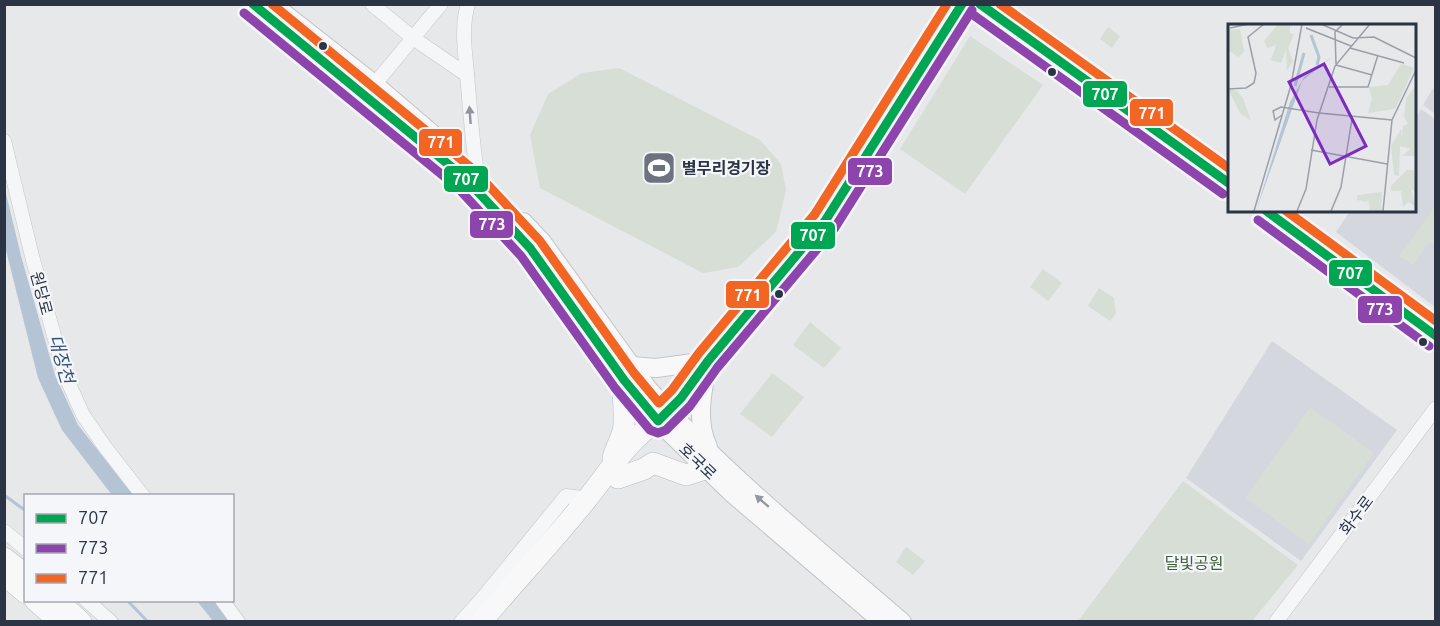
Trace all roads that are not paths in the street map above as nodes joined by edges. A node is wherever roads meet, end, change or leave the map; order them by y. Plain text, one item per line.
1 (252, 4) edge
2 (272, 4) edge
3 (372, 4) edge
4 (441, 4) edge
5 (468, 4) edge
6 (962, 4) edge
7 (979, 4) edge
8 (413, 38) junction
9 (467, 75) junction
10 (370, 90) junction
11 (4, 141) edge
12 (477, 173) junction
13 (1228, 183) edge
14 (1268, 212) edge
15 (1436, 336) edge
16 (708, 361) junction
17 (628, 373) junction
18 (1436, 408) edge
19 (663, 416) junction
20 (708, 461) junction
21 (614, 473) junction
22 (142, 494) edge
23 (588, 499) junction
24 (4, 531) edge
25 (24, 547) edge
26 (4, 558) edge
27 (24, 573) edge
28 (4, 575) edge
29 (24, 591) edge
30 (37, 602) edge
31 (59, 602) edge
32 (88, 602) edge
33 (224, 602) edge
34 (60, 621) edge
35 (81, 621) edge
36 (111, 621) edge
37 (238, 621) edge
38 (461, 621) edge
39 (482, 621) edge
40 (495, 621) edge
41 (883, 621) edge
42 (902, 621) edge
43 (1276, 621) edge

1 - 10 main road, 호국로
2 - 10 main road, 호국로
3 - 8 street
4 - 8 street
5 - 9 street
6 - 16 main road
7 - 13 main road
8 - 9 street
8 - 10 street
12 -> 9 street
10 - 12 main road, 호국로
10 - 17 main road, 호국로
11 - 22 street, 원당로
12 - 17 main road, 호국로
14 - 15 main road
16 - 17 main road
16 - 19 main road
16 - 20 main road
17 - 19 main road, 호국로
17 - 21 highway
18 - 43 street, 화수로
19 - 20 main road, 호국로
19 - 21 highway
20 - 21 highway
20 - 41 main road, 호국로
42 -> 20 main road, 호국로
21 - 23 highway
21 - 40 highway
23 - 38 street
23 - 39 highway
24 - 25 street
26 - 27 highway
28 - 29 highway
30 - 34 highway
31 - 35 highway
32 - 36 street
33 - 37 street

